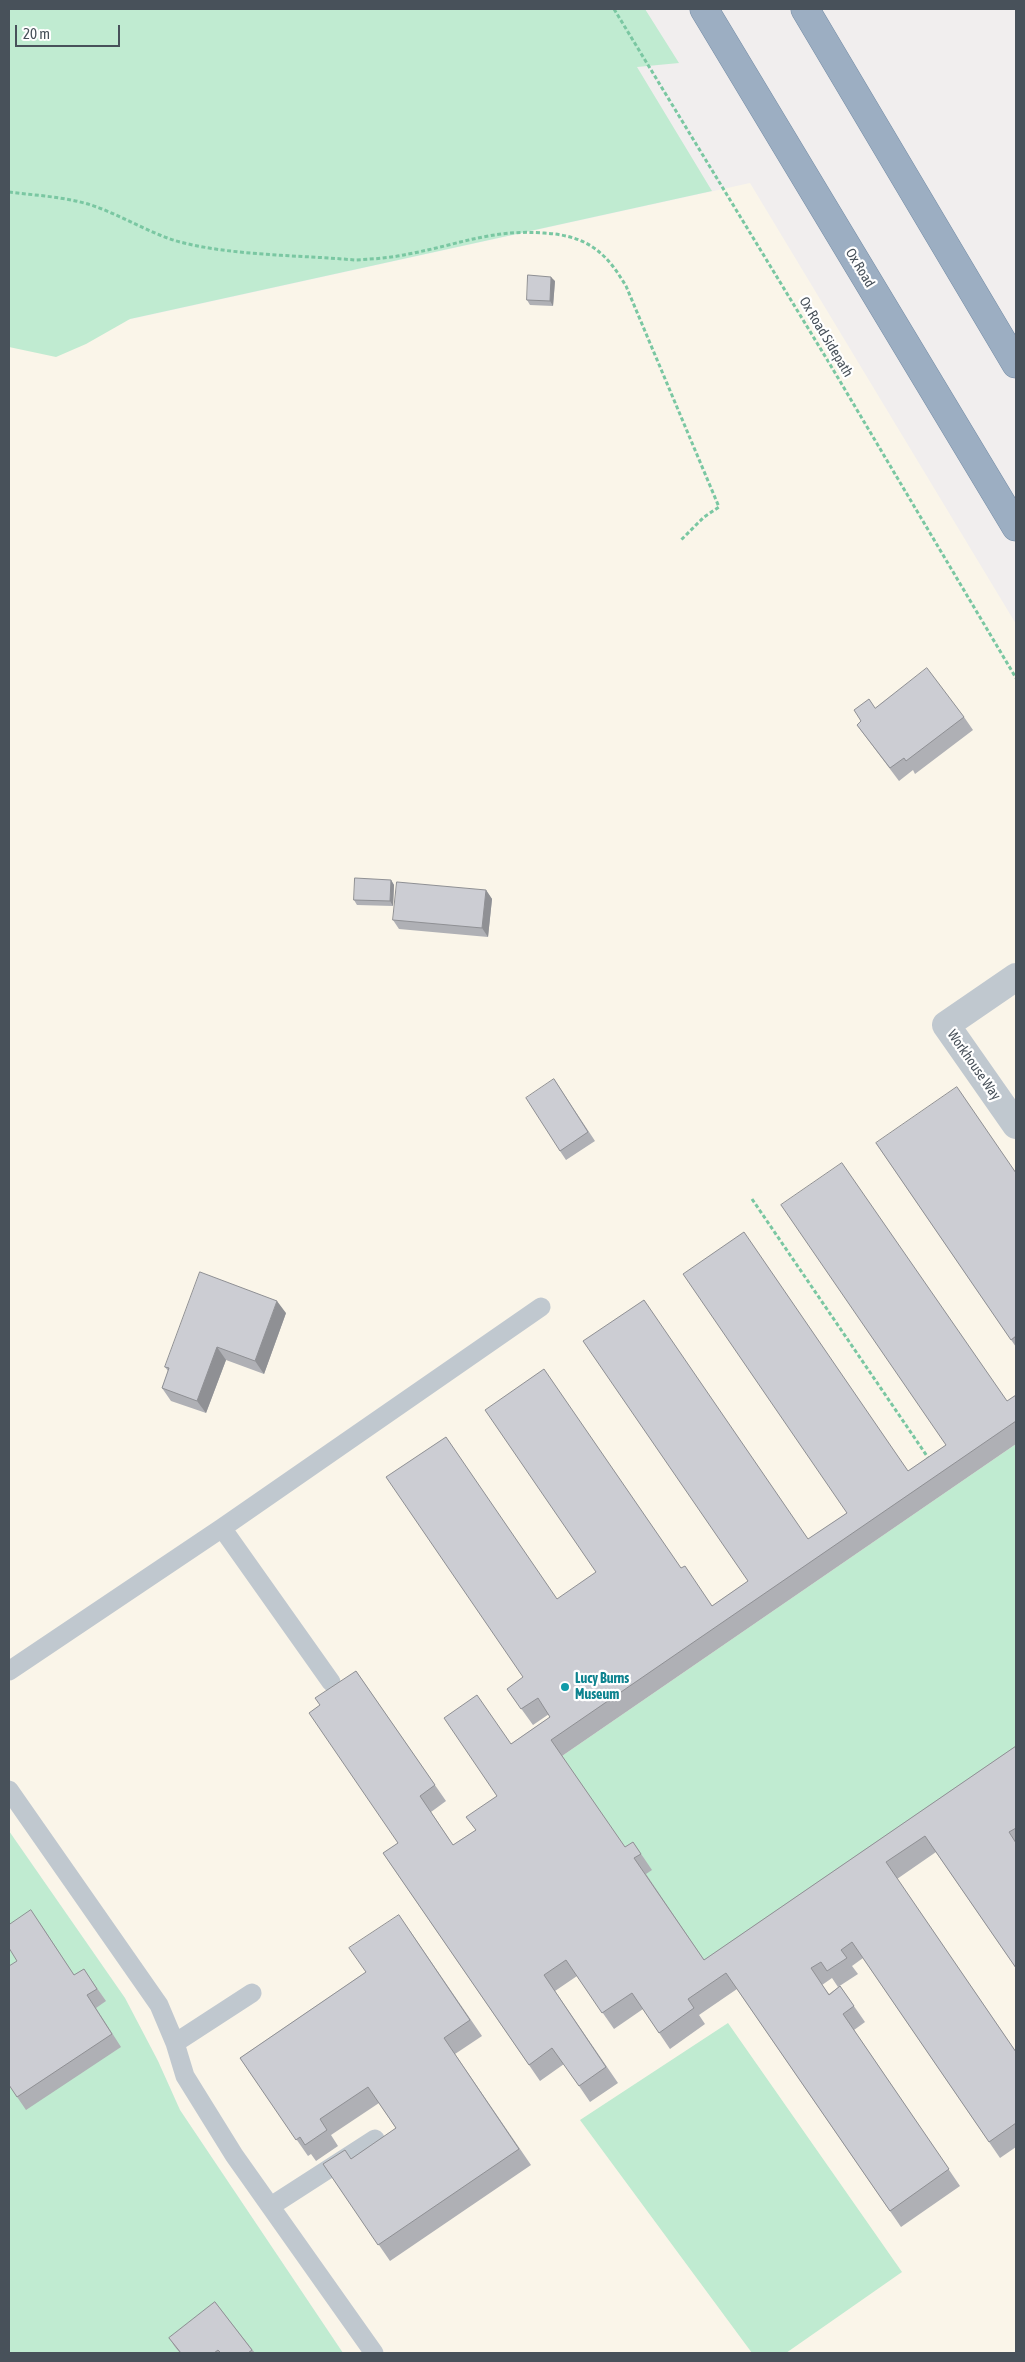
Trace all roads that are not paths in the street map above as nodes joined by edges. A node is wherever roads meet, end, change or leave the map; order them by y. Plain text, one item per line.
1 (704, 9) edge
2 (805, 9) edge
3 (1016, 364) edge
4 (1016, 527) edge
5 (1016, 977) edge
6 (1016, 1125) edge
7 (541, 1307) dead end
8 (222, 1528) junction
9 (9, 1671) edge
10 (331, 1682) dead end
11 (9, 1790) edge
12 (252, 1993) dead end
13 (175, 2043) junction
14 (376, 2139) edge
15 (271, 2206) junction
16 (374, 2353) edge

1 - 4 highway, Ox Road
2 - 3 highway
5 - 6 street, Workhouse Way
7 - 8 lane
8 - 9 lane
8 - 10 lane
11 - 13 lane
12 - 13 lane
13 - 15 lane
14 - 15 lane
15 - 16 lane

